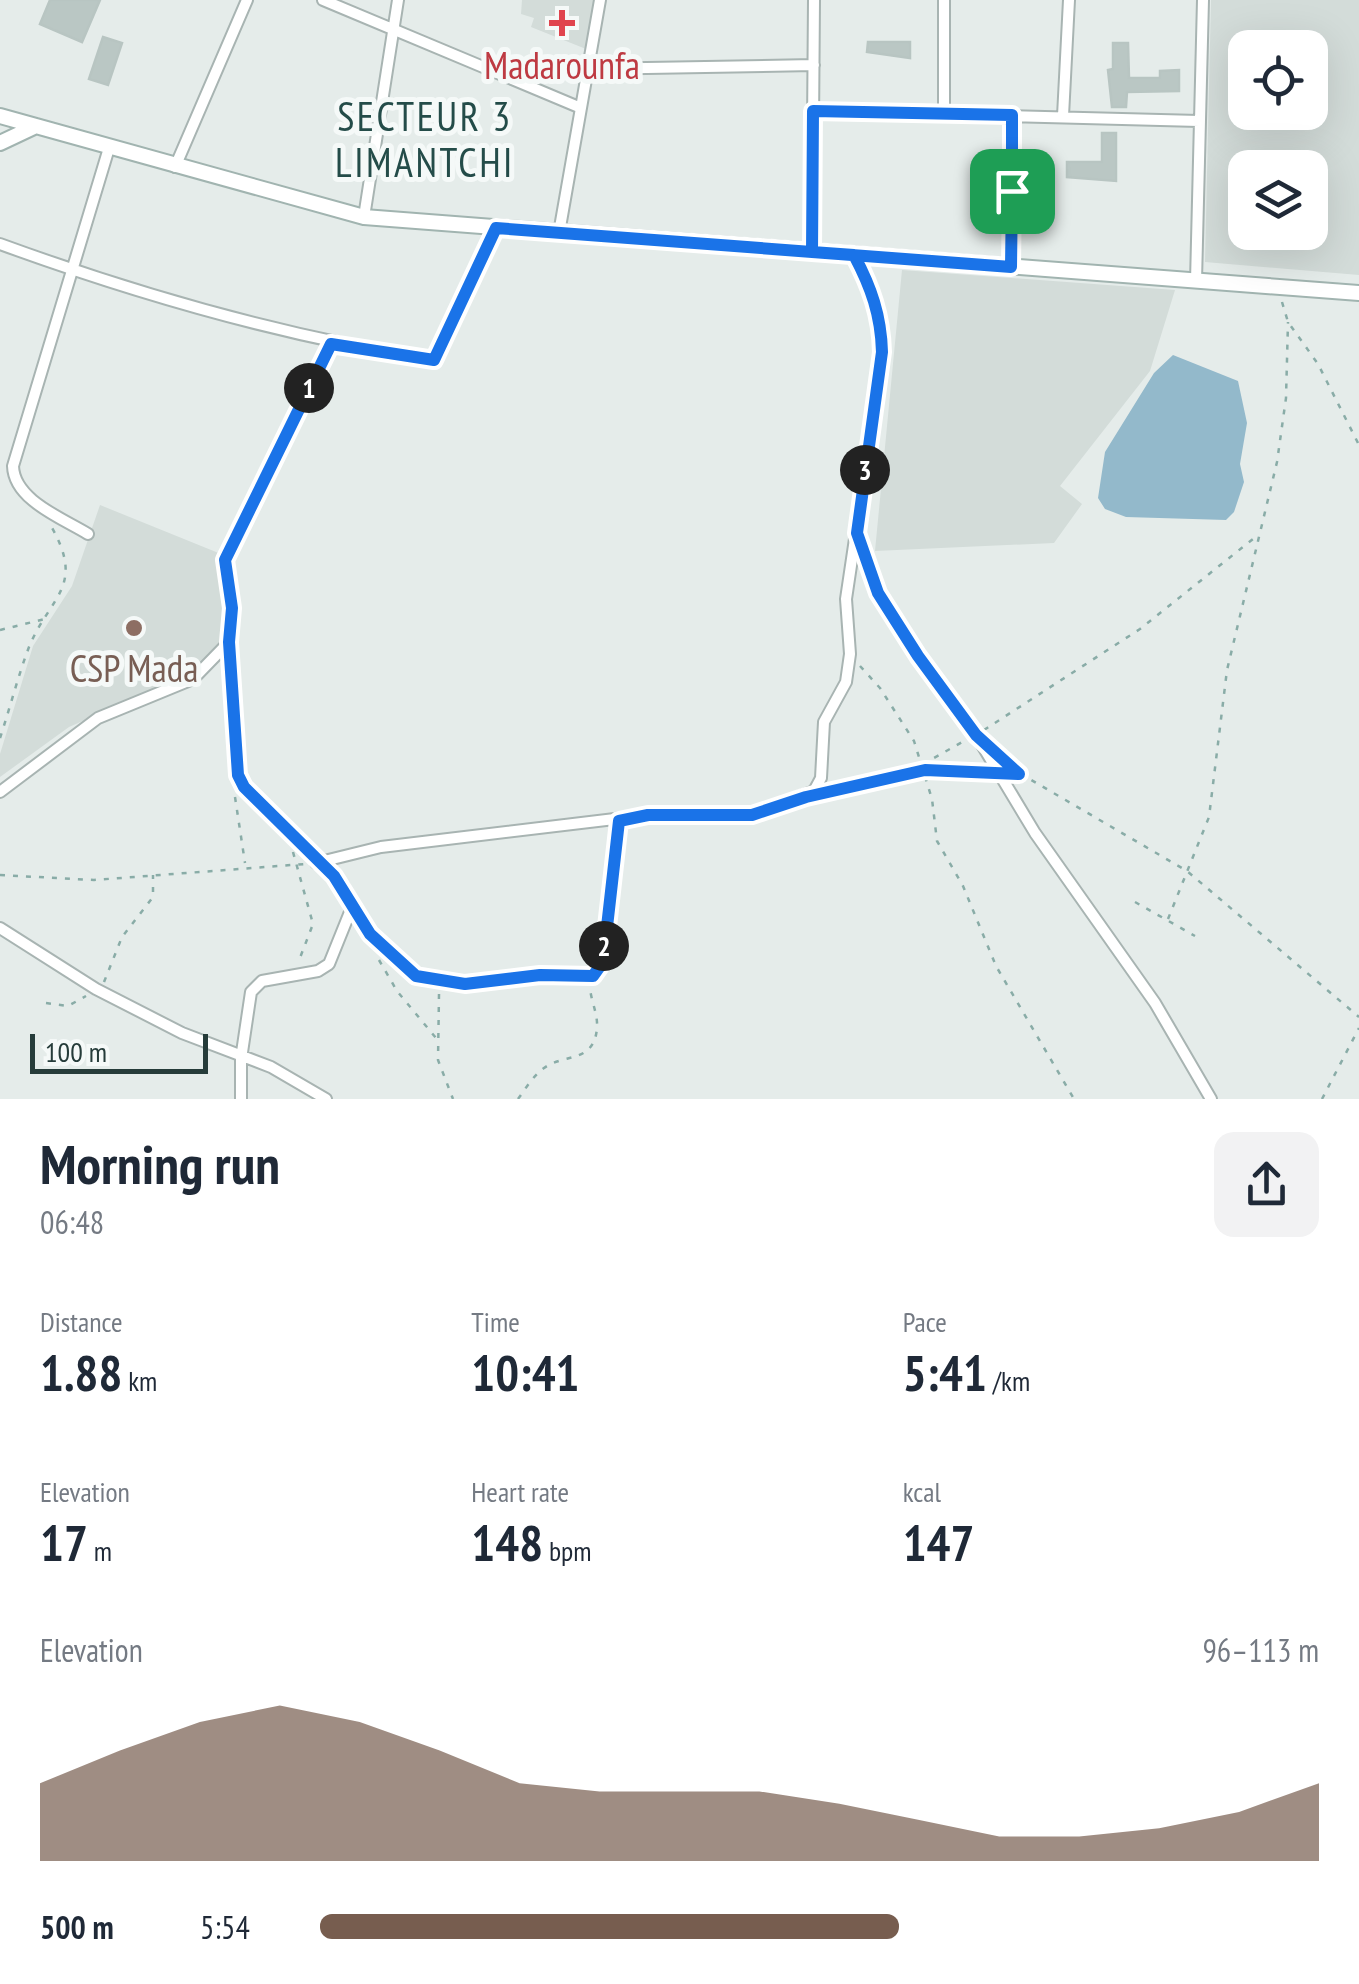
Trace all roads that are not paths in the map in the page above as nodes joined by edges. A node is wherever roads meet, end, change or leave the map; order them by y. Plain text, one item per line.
1 (247, 0) edge
2 (324, 0) edge
3 (398, 0) edge
4 (600, 0) edge
5 (814, 0) edge
6 (944, 0) edge
7 (1068, 0) edge
8 (1203, 0) edge
9 (393, 32) junction
10 (814, 65) junction
11 (588, 68) junction
12 (580, 108) junction
13 (813, 111) junction
14 (944, 114) junction
15 (1012, 115) junction
16 (0, 116) edge
17 (1063, 116) junction
18 (1200, 121) junction
19 (36, 126) junction
20 (0, 143) edge
21 (109, 148) junction
22 (175, 167) junction
23 (364, 217) junction
24 (496, 228) junction
25 (559, 233) junction
26 (0, 244) edge
27 (812, 252) junction
28 (854, 255) junction
29 (1011, 267) junction
30 (70, 270) junction
31 (1196, 281) junction
32 (1359, 293) edge
33 (331, 344) junction
34 (857, 533) junction
35 (88, 534) dead end
36 (229, 642) junction
37 (0, 792) edge
38 (619, 821) junction
39 (316, 863) junction
40 (352, 907) junction
41 (0, 928) edge
42 (593, 976) road end
43 (441, 981) road end
44 (240, 1059) junction
45 (241, 1099) edge
46 (326, 1099) edge
47 (1211, 1099) edge

1 - 22 street
2 - 9 street
3 - 9 street
4 - 11 street
5 - 10 street
6 - 14 street
7 - 17 street
8 - 18 street
9 - 12 street
9 - 23 street
10 - 11 street
10 - 13 street
11 - 12 street
12 - 25 street
13 - 14 street
13 - 27 street
14 - 15 street
15 - 17 street
15 - 29 street
16 - 19 street
17 - 18 street
18 - 31 street
19 - 20 street
19 - 21 street
21 - 22 street
21 - 30 street
22 - 23 street
23 - 24 street
24 - 25 street
24 - 33 street
25 - 27 street
26 - 30 street
27 - 28 street
28 - 29 street
28 - 34 street
29 - 31 street
30 - 33 street
30 - 35 street
31 - 32 street
33 - 36 street
34 - 38 street
34 - 47 street
36 - 37 street
36 - 39 street
38 - 39 street
38 - 42 street
39 - 40 street
40 - 43 street
40 - 44 street
41 - 44 street
44 - 45 street
44 - 46 street

